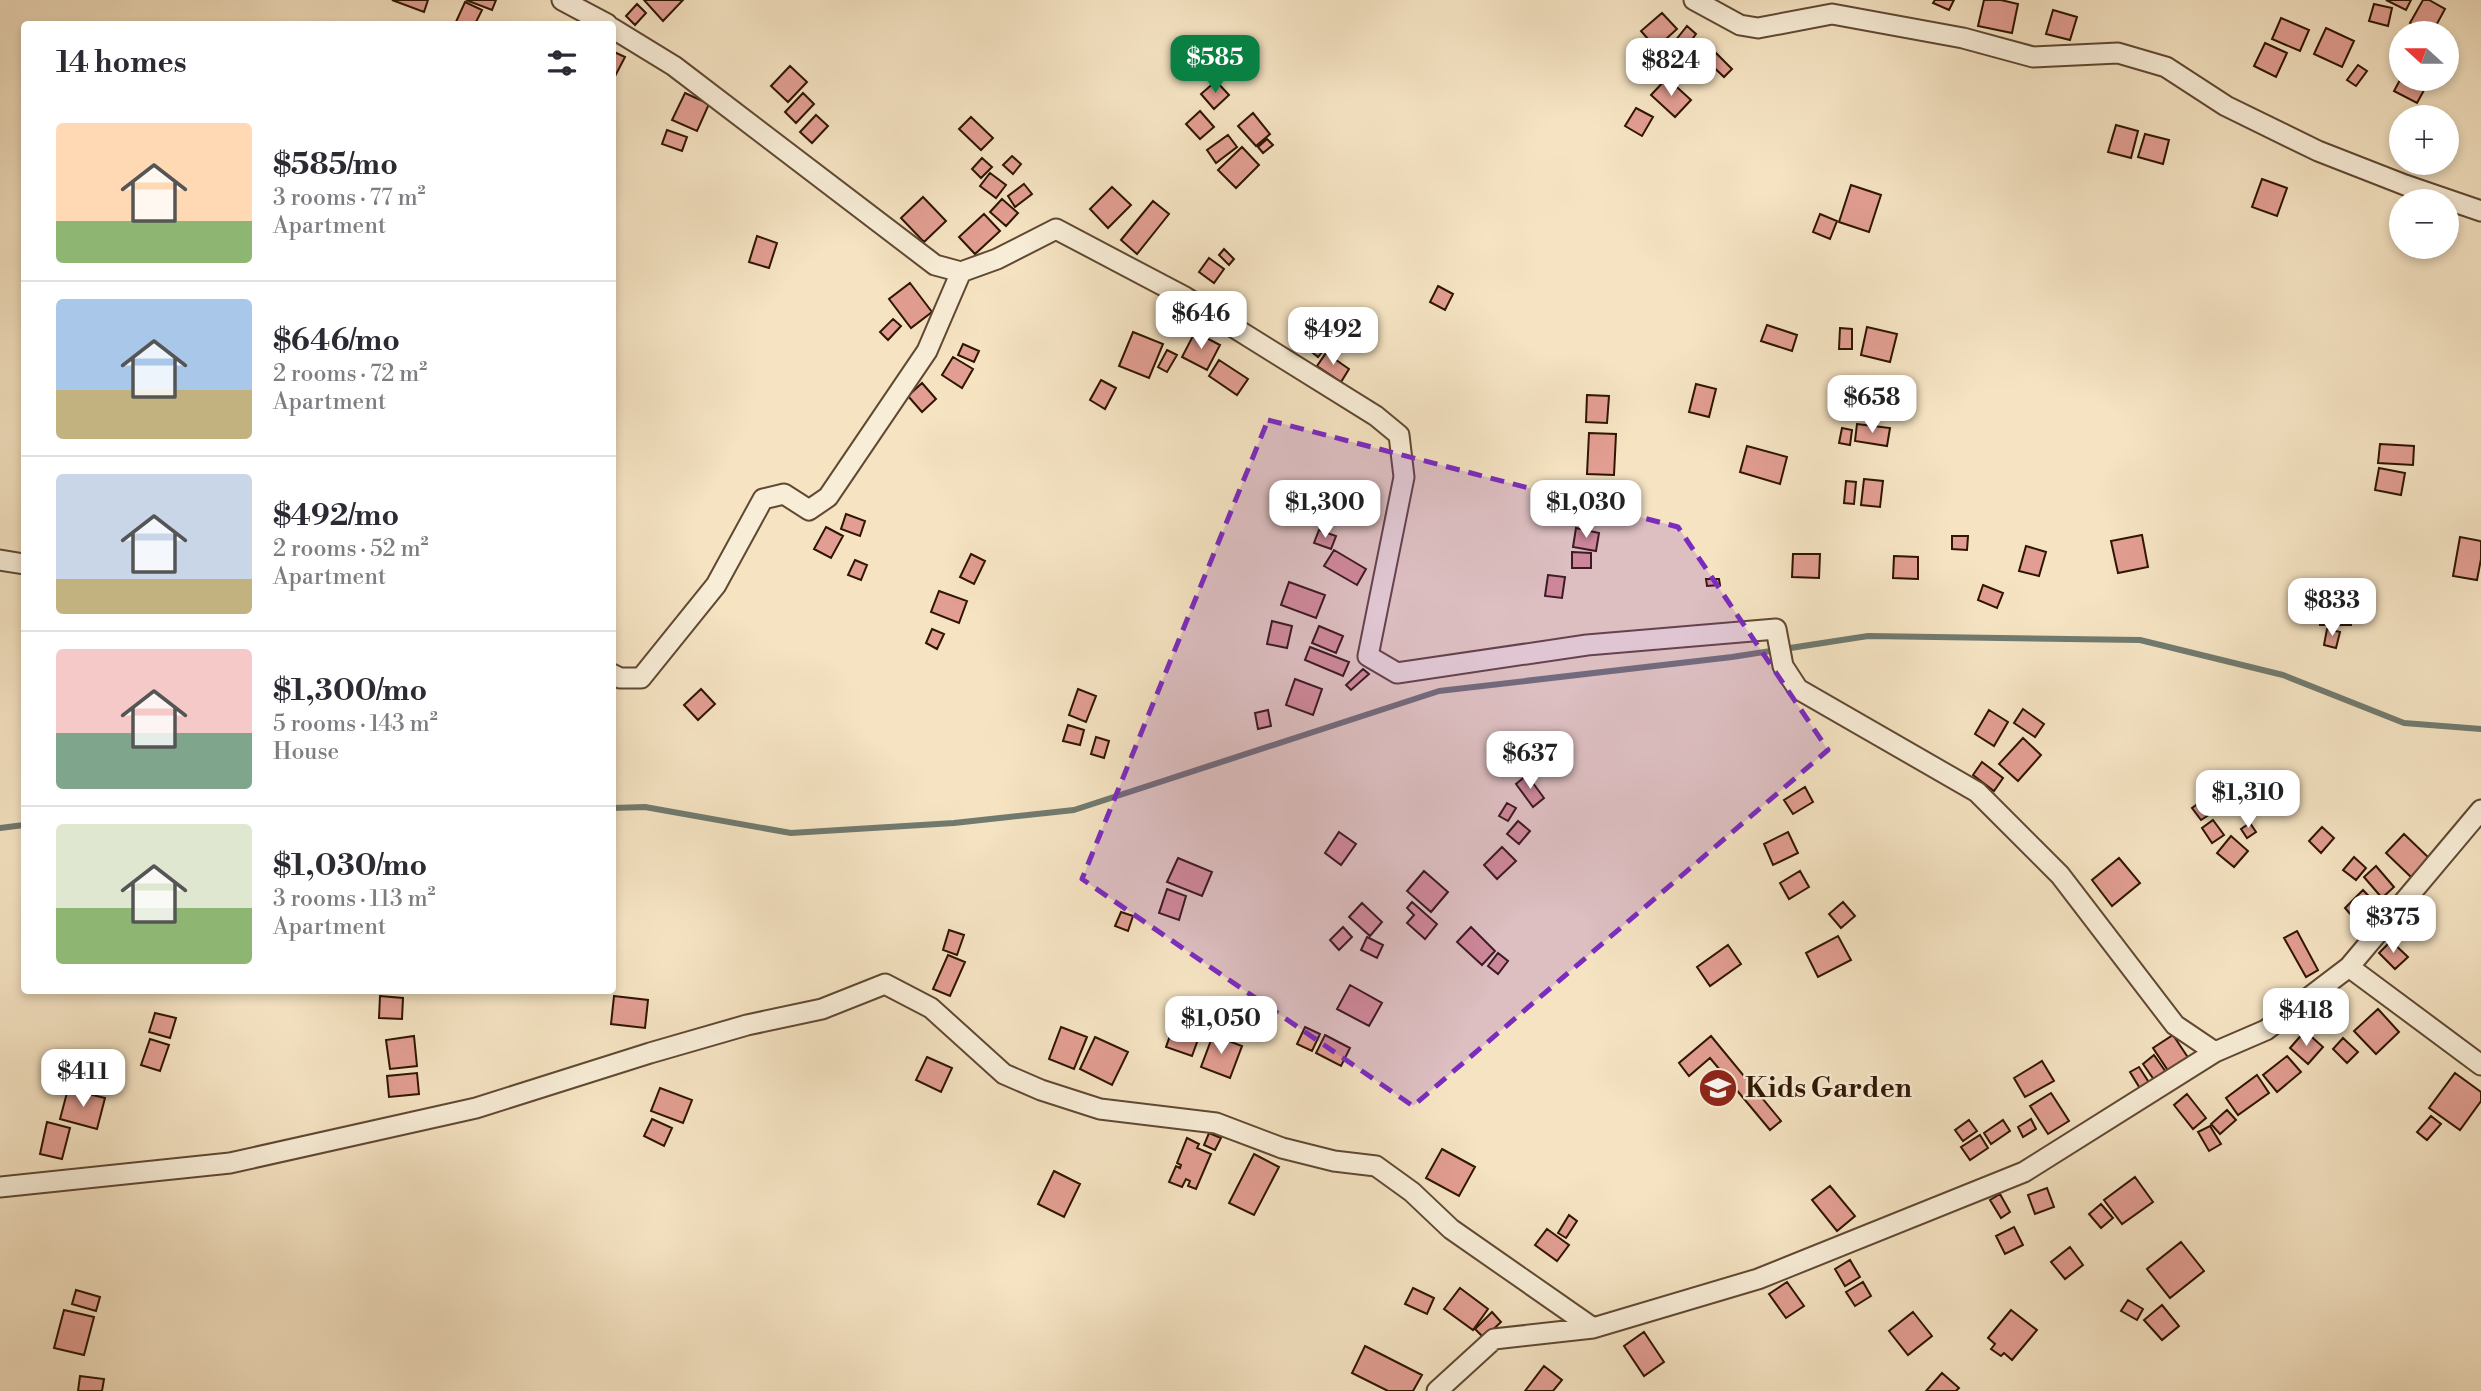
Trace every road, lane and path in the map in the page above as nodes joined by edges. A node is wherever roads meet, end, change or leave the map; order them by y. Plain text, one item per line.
1 (562, 0) edge
2 (1694, 0) edge
3 (601, 21) edge
4 (616, 30) edge
5 (2481, 211) edge
6 (961, 272) junction
7 (0, 559) edge
8 (21, 563) edge
9 (616, 676) edge
10 (2481, 810) edge
11 (2349, 967) junction
12 (2215, 1052) junction
13 (2481, 1065) edge
14 (0, 1187) edge
15 (1593, 1328) junction
16 (1437, 1391) edge

1 - 3 street
2 - 5 street
4 - 6 street
6 - 9 street
6 - 12 street
7 - 8 street
10 - 11 street
11 - 12 street
11 - 13 street
12 - 15 street
14 - 15 street
15 - 16 street

